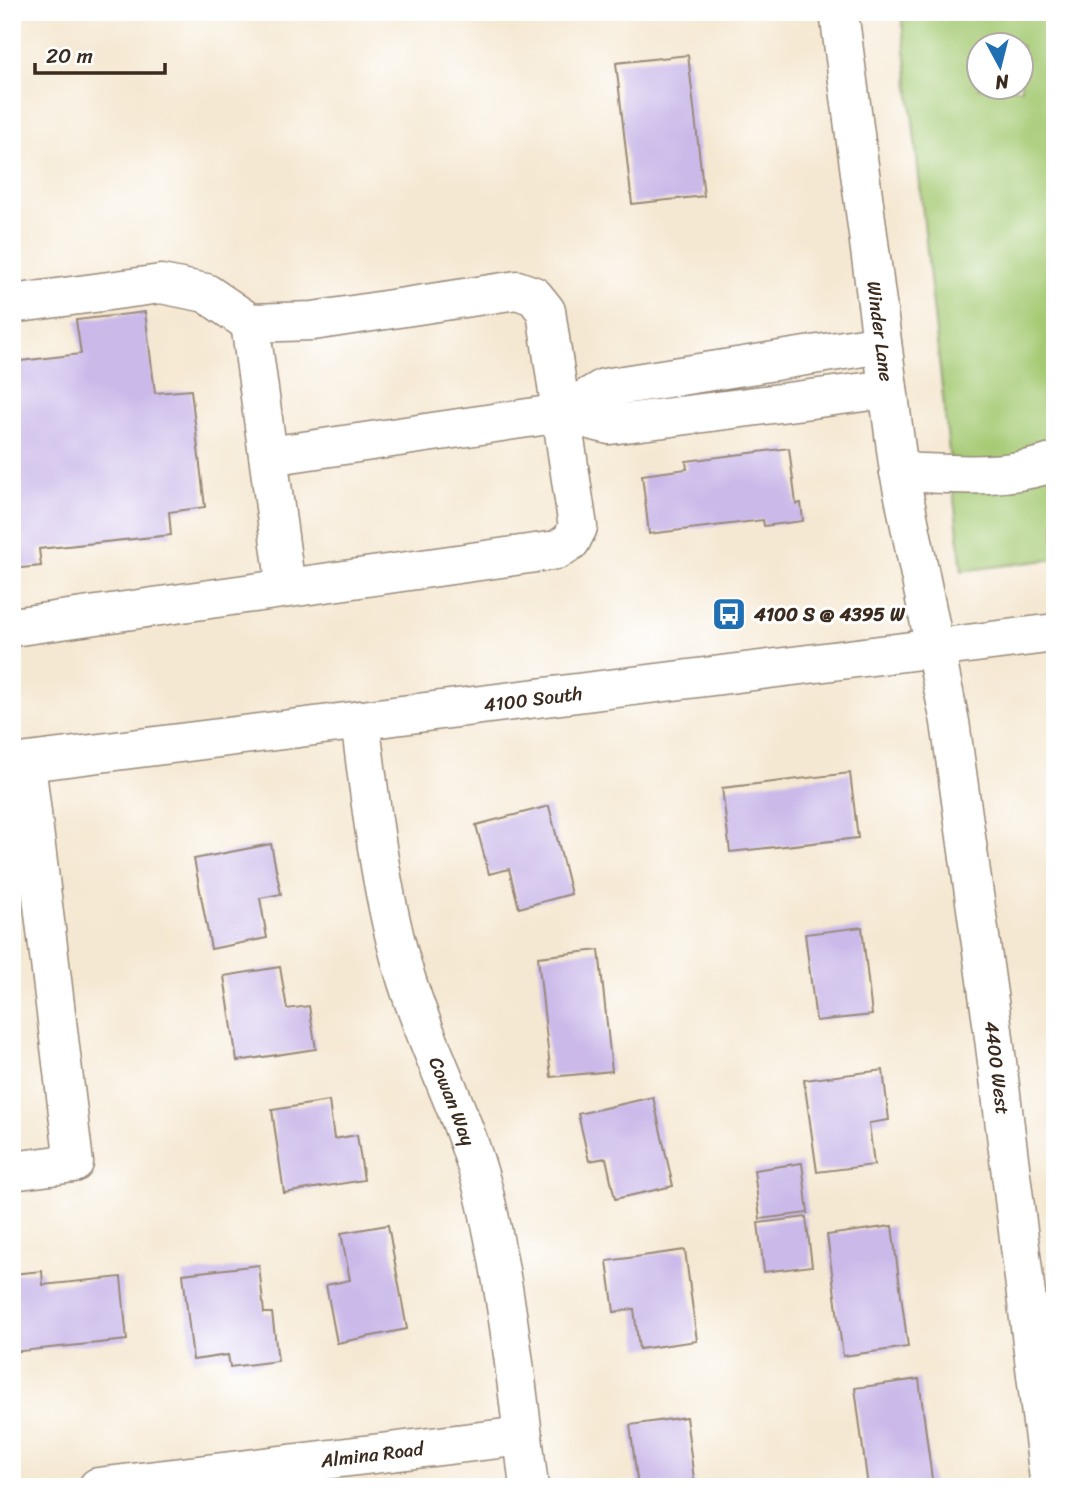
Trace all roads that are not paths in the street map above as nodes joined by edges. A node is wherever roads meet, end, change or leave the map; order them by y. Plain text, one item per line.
1 (839, 12) edge
2 (12, 304) edge
3 (250, 323) junction
4 (882, 344) junction
5 (888, 389) junction
6 (562, 413) junction
7 (269, 456) junction
8 (1055, 462) edge
9 (899, 472) junction
10 (286, 588) junction
11 (12, 627) edge
12 (1055, 633) edge
13 (936, 648) junction
14 (360, 720) junction
15 (19, 763) edge
16 (12, 1171) edge
17 (523, 1436) junction
18 (1050, 1464) edge
19 (98, 1487) edge
20 (529, 1487) edge

1 - 4 street, Winder Lane
2 - 3 street
3 - 6 street
3 - 7 street
4 - 5 street, Winder Lane
4 - 6 street
5 - 6 street
5 - 9 street, Winder Lane
6 - 7 street
6 - 10 street
7 - 10 street
8 - 9 street
9 - 13 street, Winder Lane
10 - 11 street
12 - 13 street, 4100 South
13 - 14 street, 4100 South
13 - 18 street, 4400 West
14 - 15 street, 4100 South
14 - 17 street, Cowan Way
15 - 16 street
17 - 19 street, Almina Road
17 - 20 street, Cowan Way

